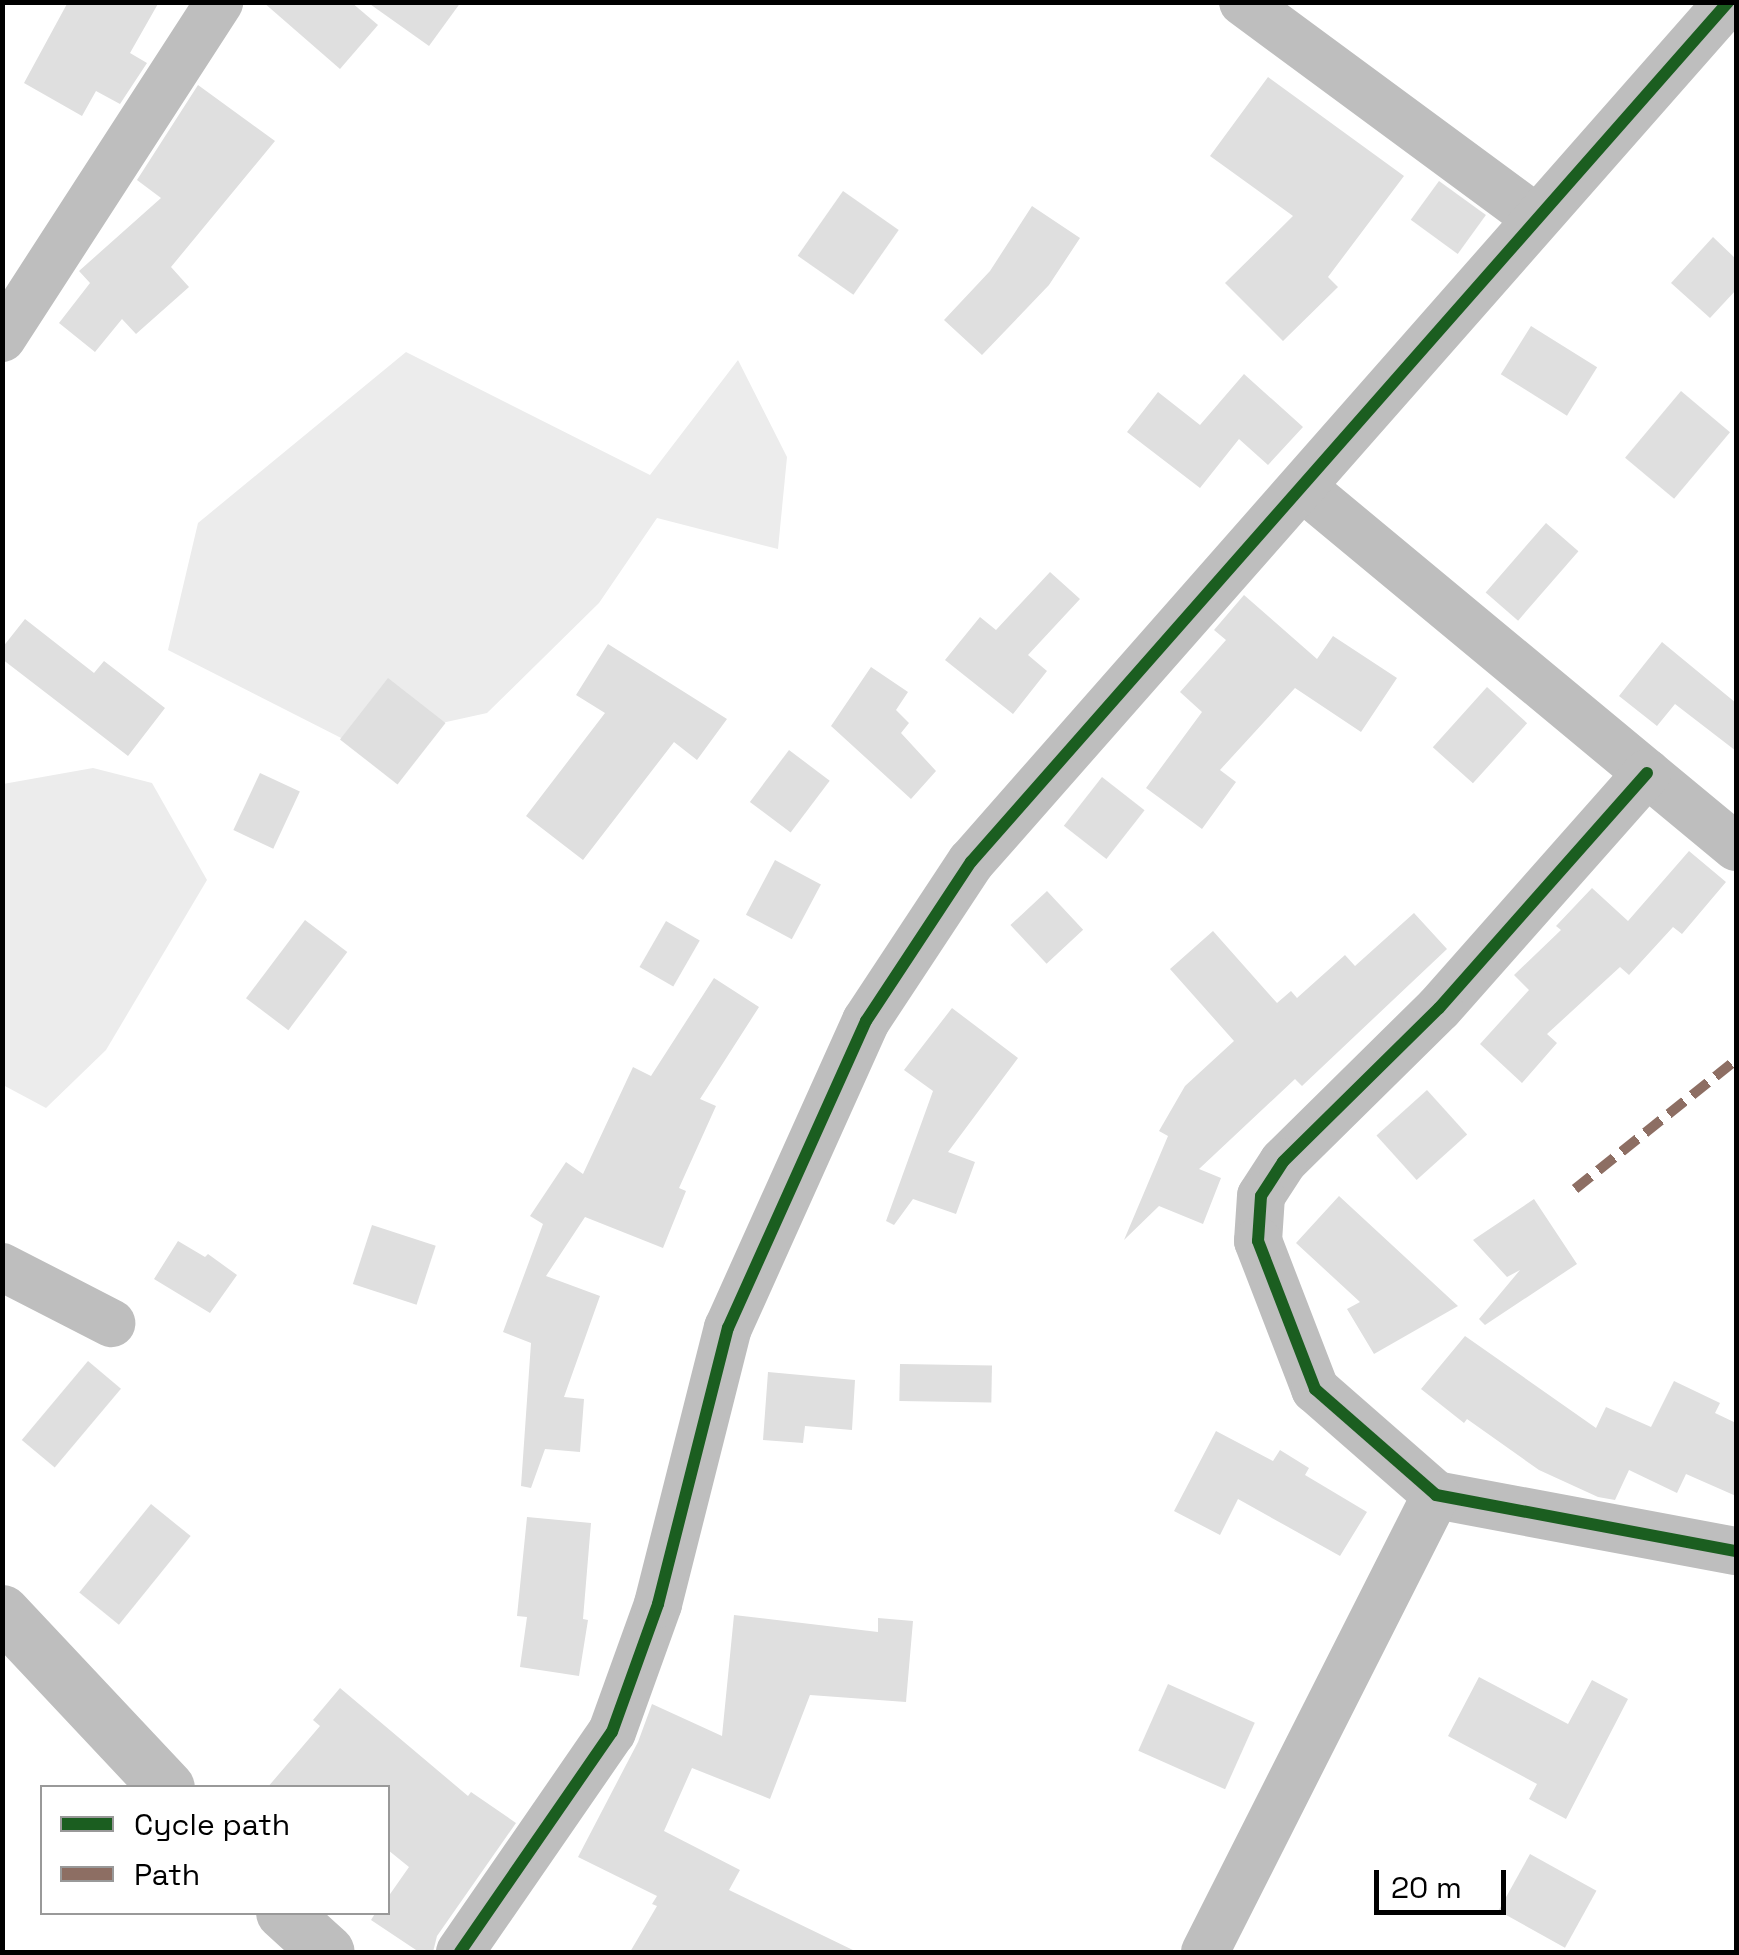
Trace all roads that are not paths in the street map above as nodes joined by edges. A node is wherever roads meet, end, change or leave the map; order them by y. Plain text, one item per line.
1 (219, 2) edge
2 (1243, 2) edge
3 (1704, 11) edge
4 (1537, 219) junction
5 (2, 338) edge
6 (1302, 487) junction
7 (1647, 773) junction
8 (1736, 847) edge
9 (2, 1267) edge
10 (111, 1323) dead end
11 (1436, 1495) junction
12 (1736, 1551) edge
13 (2, 1612) edge
14 (163, 1785) edge
15 (287, 1915) edge
16 (327, 1952) edge
17 (460, 1952) edge
18 (1205, 1952) edge

1 - 5 street
2 - 4 street
3 - 4 street
4 - 6 street
6 - 7 street
6 - 17 street
7 - 8 street
7 - 11 street
9 - 10 street
11 - 12 street
11 - 18 street
13 - 14 main road
15 - 16 main road

